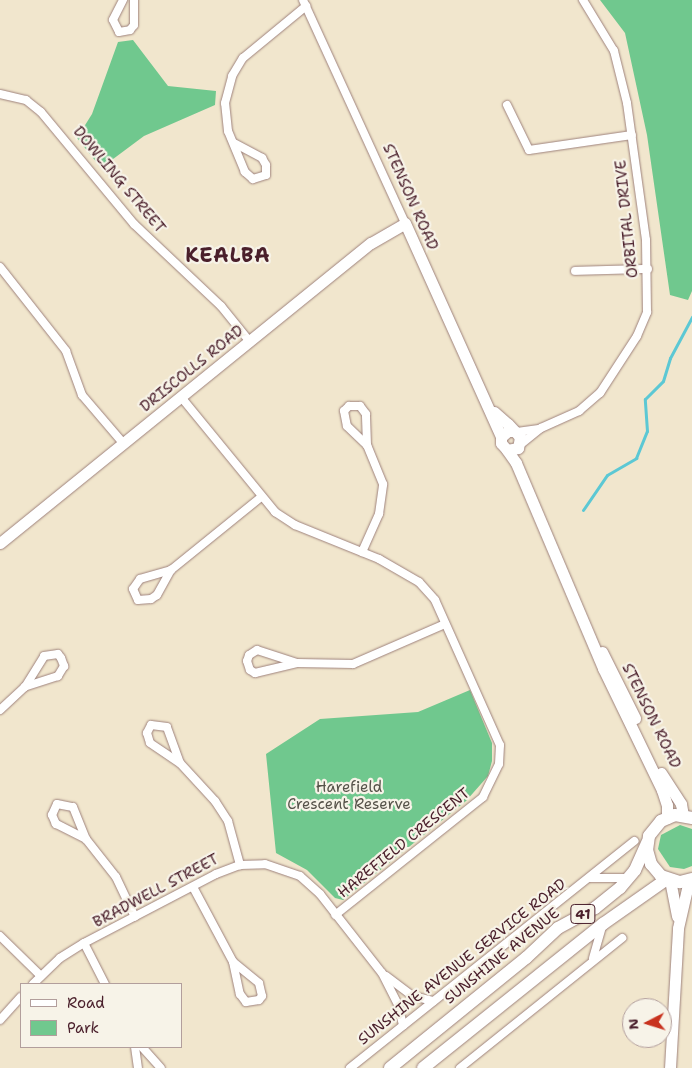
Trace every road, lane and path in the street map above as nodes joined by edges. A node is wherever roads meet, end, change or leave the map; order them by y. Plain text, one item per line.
1 (123, 0) edge
2 (134, 0) edge
3 (583, 0) edge
4 (304, 3) edge
5 (0, 94) edge
6 (507, 105) dead end
7 (632, 135) junction
8 (234, 143) junction
9 (405, 223) junction
10 (0, 267) edge
11 (648, 269) junction
12 (575, 271) dead end
13 (250, 342) junction
14 (181, 397) junction
15 (489, 407) junction
16 (541, 428) junction
17 (515, 432) junction
18 (501, 437) junction
19 (123, 443) junction
20 (367, 445) junction
21 (520, 446) junction
22 (507, 450) junction
23 (522, 481) junction
24 (261, 497) junction
25 (0, 543) edge
26 (362, 552) junction
27 (171, 570) junction
28 (446, 624) junction
29 (589, 632) junction
30 (297, 663) junction
31 (25, 688) junction
32 (0, 710) edge
33 (180, 763) junction
34 (689, 816) edge
35 (667, 818) junction
36 (86, 839) junction
37 (641, 842) junction
38 (240, 865) junction
39 (590, 878) junction
40 (629, 878) junction
41 (669, 880) junction
42 (690, 880) edge
43 (193, 886) junction
44 (335, 915) junction
45 (135, 917) junction
46 (603, 924) junction
47 (678, 928) junction
48 (0, 936) edge
49 (622, 938) dead end
50 (84, 944) junction
51 (593, 958) junction
52 (232, 962) junction
53 (382, 973) junction
54 (41, 976) junction
55 (34, 983) edge
56 (104, 983) edge
57 (20, 998) edge
58 (432, 1001) junction
59 (0, 1020) edge
60 (403, 1025) junction
61 (134, 1048) edge
62 (143, 1048) edge
63 (464, 1067) edge
64 (138, 1068) edge
65 (160, 1068) edge
66 (350, 1068) edge
67 (390, 1068) edge
68 (423, 1068) edge
69 (670, 1068) edge

1 - 2 street
3 - 7 street, ORBITAL DRIVE
4 - 8 street
4 - 9 street, STENSON ROAD
5 - 13 street, DOWLING STREET
6 - 7 street
7 - 11 street, ORBITAL DRIVE
8 - 8 street
9 - 13 street, DRISCOLLS ROAD
9 - 15 street, STENSON ROAD
10 - 19 street
11 - 12 street
11 - 16 street, ORBITAL DRIVE
13 - 14 street, DRISCOLLS ROAD
14 - 19 street, DRISCOLLS ROAD
14 - 24 street, HAREFIELD CRESCENT
15 - 17 street, STENSON ROAD
15 - 18 street, STENSON ROAD
16 - 17 street, ORBITAL DRIVE
16 - 21 street, ORBITAL DRIVE
17 - 18 street
17 - 21 street
18 - 22 street
19 - 25 street, DRISCOLLS ROAD
20 - 20 street
20 - 26 street
21 - 22 street
21 - 23 street, STENSON ROAD
22 - 23 street, STENSON ROAD
23 - 29 street, STENSON ROAD
24 - 26 street, HAREFIELD CRESCENT
24 - 27 street
26 - 28 street, HAREFIELD CRESCENT
27 - 27 street
28 - 30 street
28 - 44 street, HAREFIELD CRESCENT
29 - 34 street, STENSON ROAD
29 - 35 street, STENSON ROAD
30 - 30 street
31 - 31 street
31 - 32 street
33 - 33 street
33 - 38 street
34 - 35 main road
35 - 37 main road, 41
36 - 36 street
36 - 45 street
37 - 39 street, SUNSHINE AVENUE SERVICE ROAD
37 - 40 main road, SUNSHINE AVENUE / 41
37 - 41 main road
38 - 43 street, BRADWELL STREET
38 - 44 street, BRADWELL STREET
39 - 40 street
39 - 58 street, SUNSHINE AVENUE SERVICE ROAD
40 - 67 main road, SUNSHINE AVENUE / 41
41 - 42 main road
41 - 46 main road, 41
41 - 47 street
42 - 47 street
43 - 45 street, BRADWELL STREET
43 - 52 street
44 - 53 street, BRADWELL STREET
45 - 50 street, BRADWELL STREET
46 - 51 street
46 - 68 main road, 41
47 - 69 street
48 - 54 street
49 - 51 street
50 - 54 street, BRADWELL STREET
50 - 56 street
51 - 63 street
52 - 52 street
53 - 58 street, SUNSHINE AVENUE
53 - 60 street, BRADWELL STREET
54 - 55 street, BRADWELL STREET
57 - 59 street
58 - 60 street, SUNSHINE AVENUE SERVICE ROAD
60 - 66 street, SUNSHINE AVENUE SERVICE ROAD
61 - 64 street
62 - 65 street

